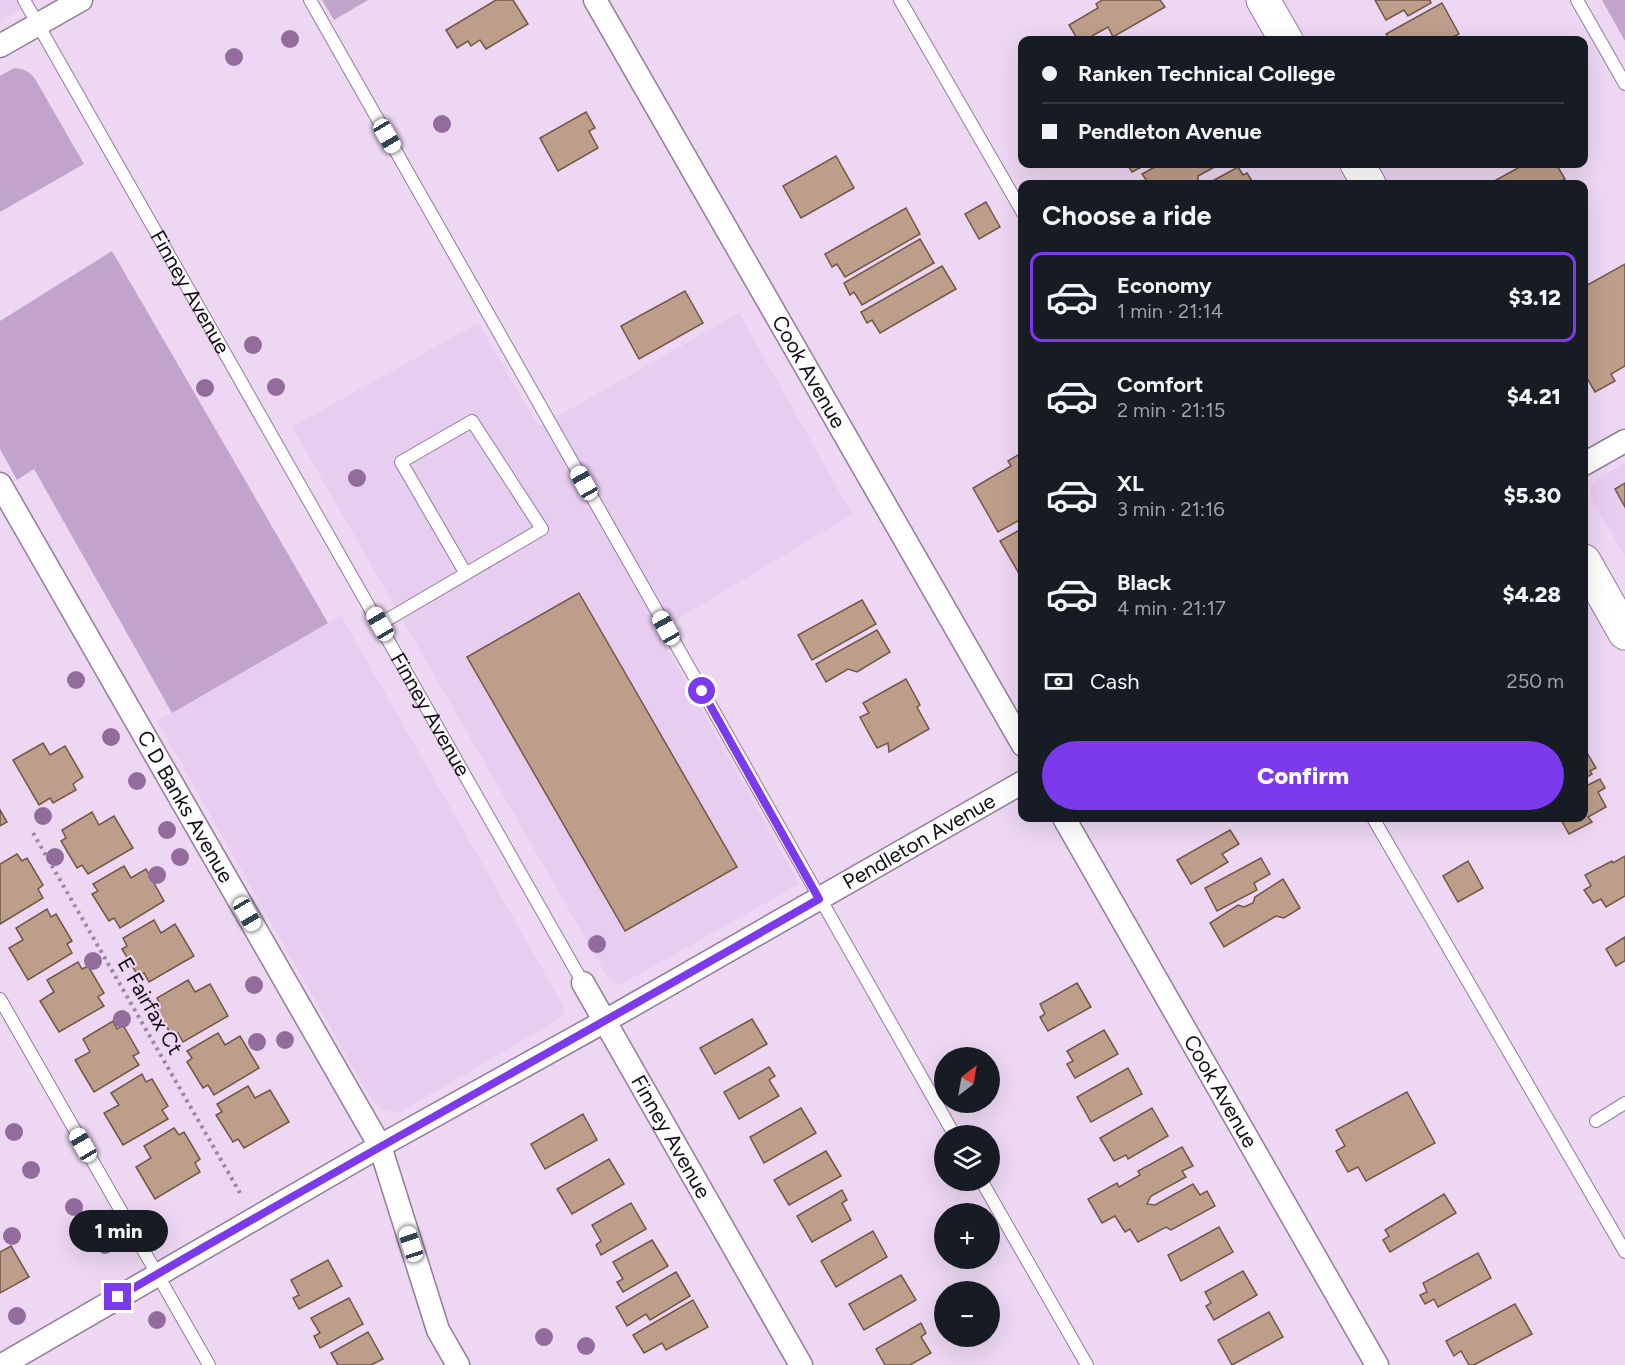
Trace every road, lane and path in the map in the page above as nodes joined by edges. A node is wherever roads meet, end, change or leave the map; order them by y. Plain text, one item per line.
1 (24, 0) edge
2 (81, 0) edge
3 (310, 0) edge
4 (595, 0) edge
5 (900, 0) edge
6 (1263, 0) edge
7 (1577, 0) edge
8 (38, 24) junction
9 (1284, 36) edge
10 (0, 46) edge
11 (1625, 84) edge
12 (1018, 204) edge
13 (1625, 441) edge
14 (1588, 462) edge
15 (0, 484) edge
16 (1588, 568) edge
17 (466, 574) junction
18 (380, 624) junction
19 (1625, 633) edge
20 (1018, 736) edge
21 (1018, 785) edge
22 (1066, 822) edge
23 (1375, 822) edge
24 (33, 833) dead end
25 (819, 899) junction
26 (583, 983) joint
27 (0, 999) edge
28 (605, 1021) junction
29 (1625, 1103) edge
30 (1596, 1121) dead end
31 (949, 1125) edge
32 (380, 1146) junction
33 (987, 1191) edge
34 (240, 1193) dead end
35 (1625, 1252) edge
36 (157, 1274) junction
37 (2, 1365) edge
38 (209, 1365) edge
39 (458, 1365) edge
40 (801, 1365) edge
41 (1087, 1365) edge
42 (1377, 1365) edge

1 - 8 lane, Finney Avenue
2 - 8 street
3 - 25 lane
4 - 20 street, Cook Avenue
5 - 12 lane
6 - 9 main road
7 - 11 lane
8 - 10 street
8 - 18 lane, Finney Avenue
13 - 14 street
15 - 32 street, C D Banks Avenue
16 - 19 main road
17 - 17 lane
17 - 18 lane
18 - 26 lane, Finney Avenue
21 - 25 street, Pendleton Avenue
22 - 42 street, Cook Avenue
23 - 35 lane
24 - 34 path, E Fairfax Ct
25 - 28 street, Pendleton Avenue
25 - 31 lane
26 - 28 street, Finney Avenue
27 - 36 lane
28 - 32 street, Pendleton Avenue
28 - 40 street, Finney Avenue
29 - 30 lane
32 - 36 street, Pendleton Avenue
32 - 39 street, C D Banks Avenue
33 - 41 lane
36 - 37 street, Pendleton Avenue
36 - 38 lane

